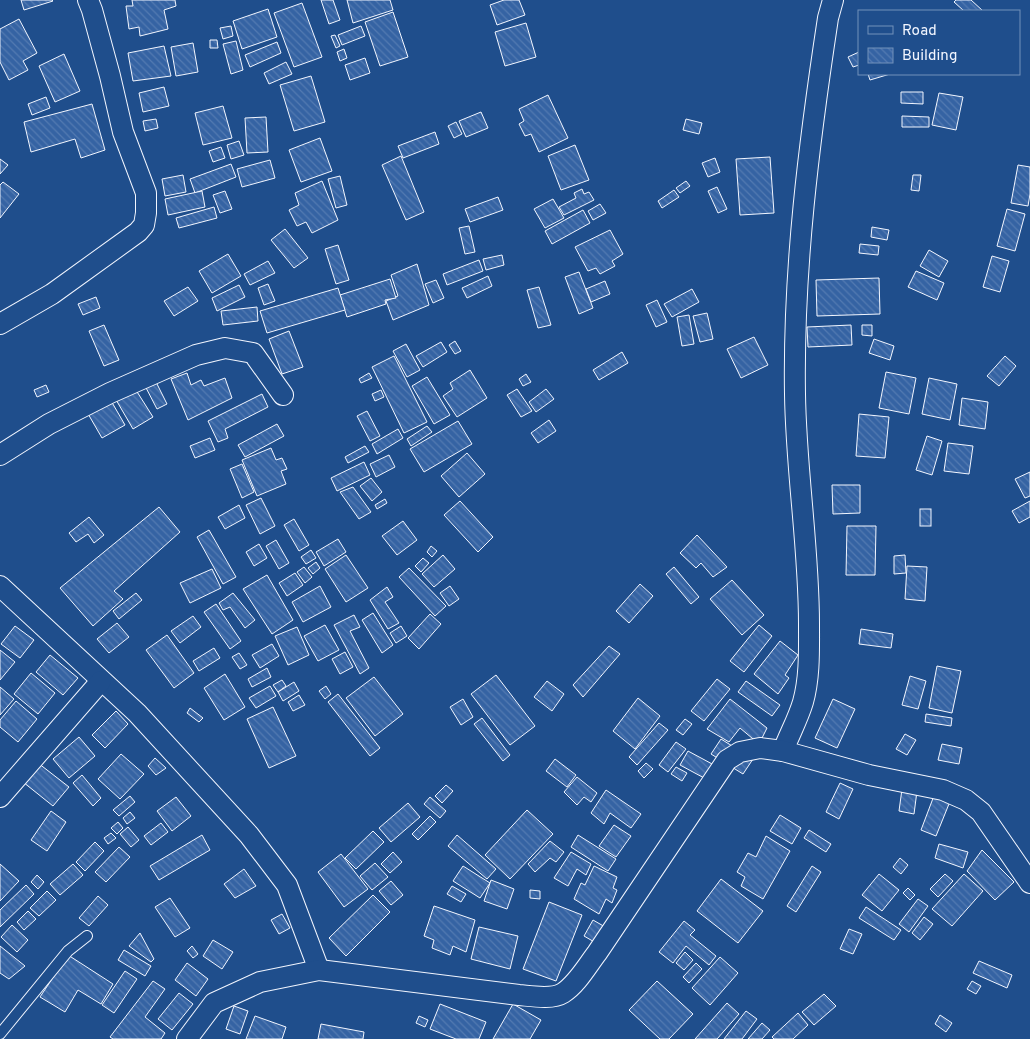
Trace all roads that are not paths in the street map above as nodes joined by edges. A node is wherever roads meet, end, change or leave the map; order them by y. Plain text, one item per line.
1 (88, 0) edge
2 (834, 0) edge
3 (0, 324) edge
4 (283, 395) dead end
5 (0, 455) edge
6 (0, 586) edge
7 (101, 681) junction
8 (783, 751) junction
9 (0, 797) edge
10 (1030, 883) edge
11 (87, 936) dead end
12 (319, 970) junction
13 (0, 1034) edge
14 (187, 1039) edge

1 - 3 street
2 - 8 street
4 - 5 street
6 - 7 street
7 - 9 street
7 - 12 street
8 - 10 street
8 - 12 street
11 - 13 lane
12 - 14 street

